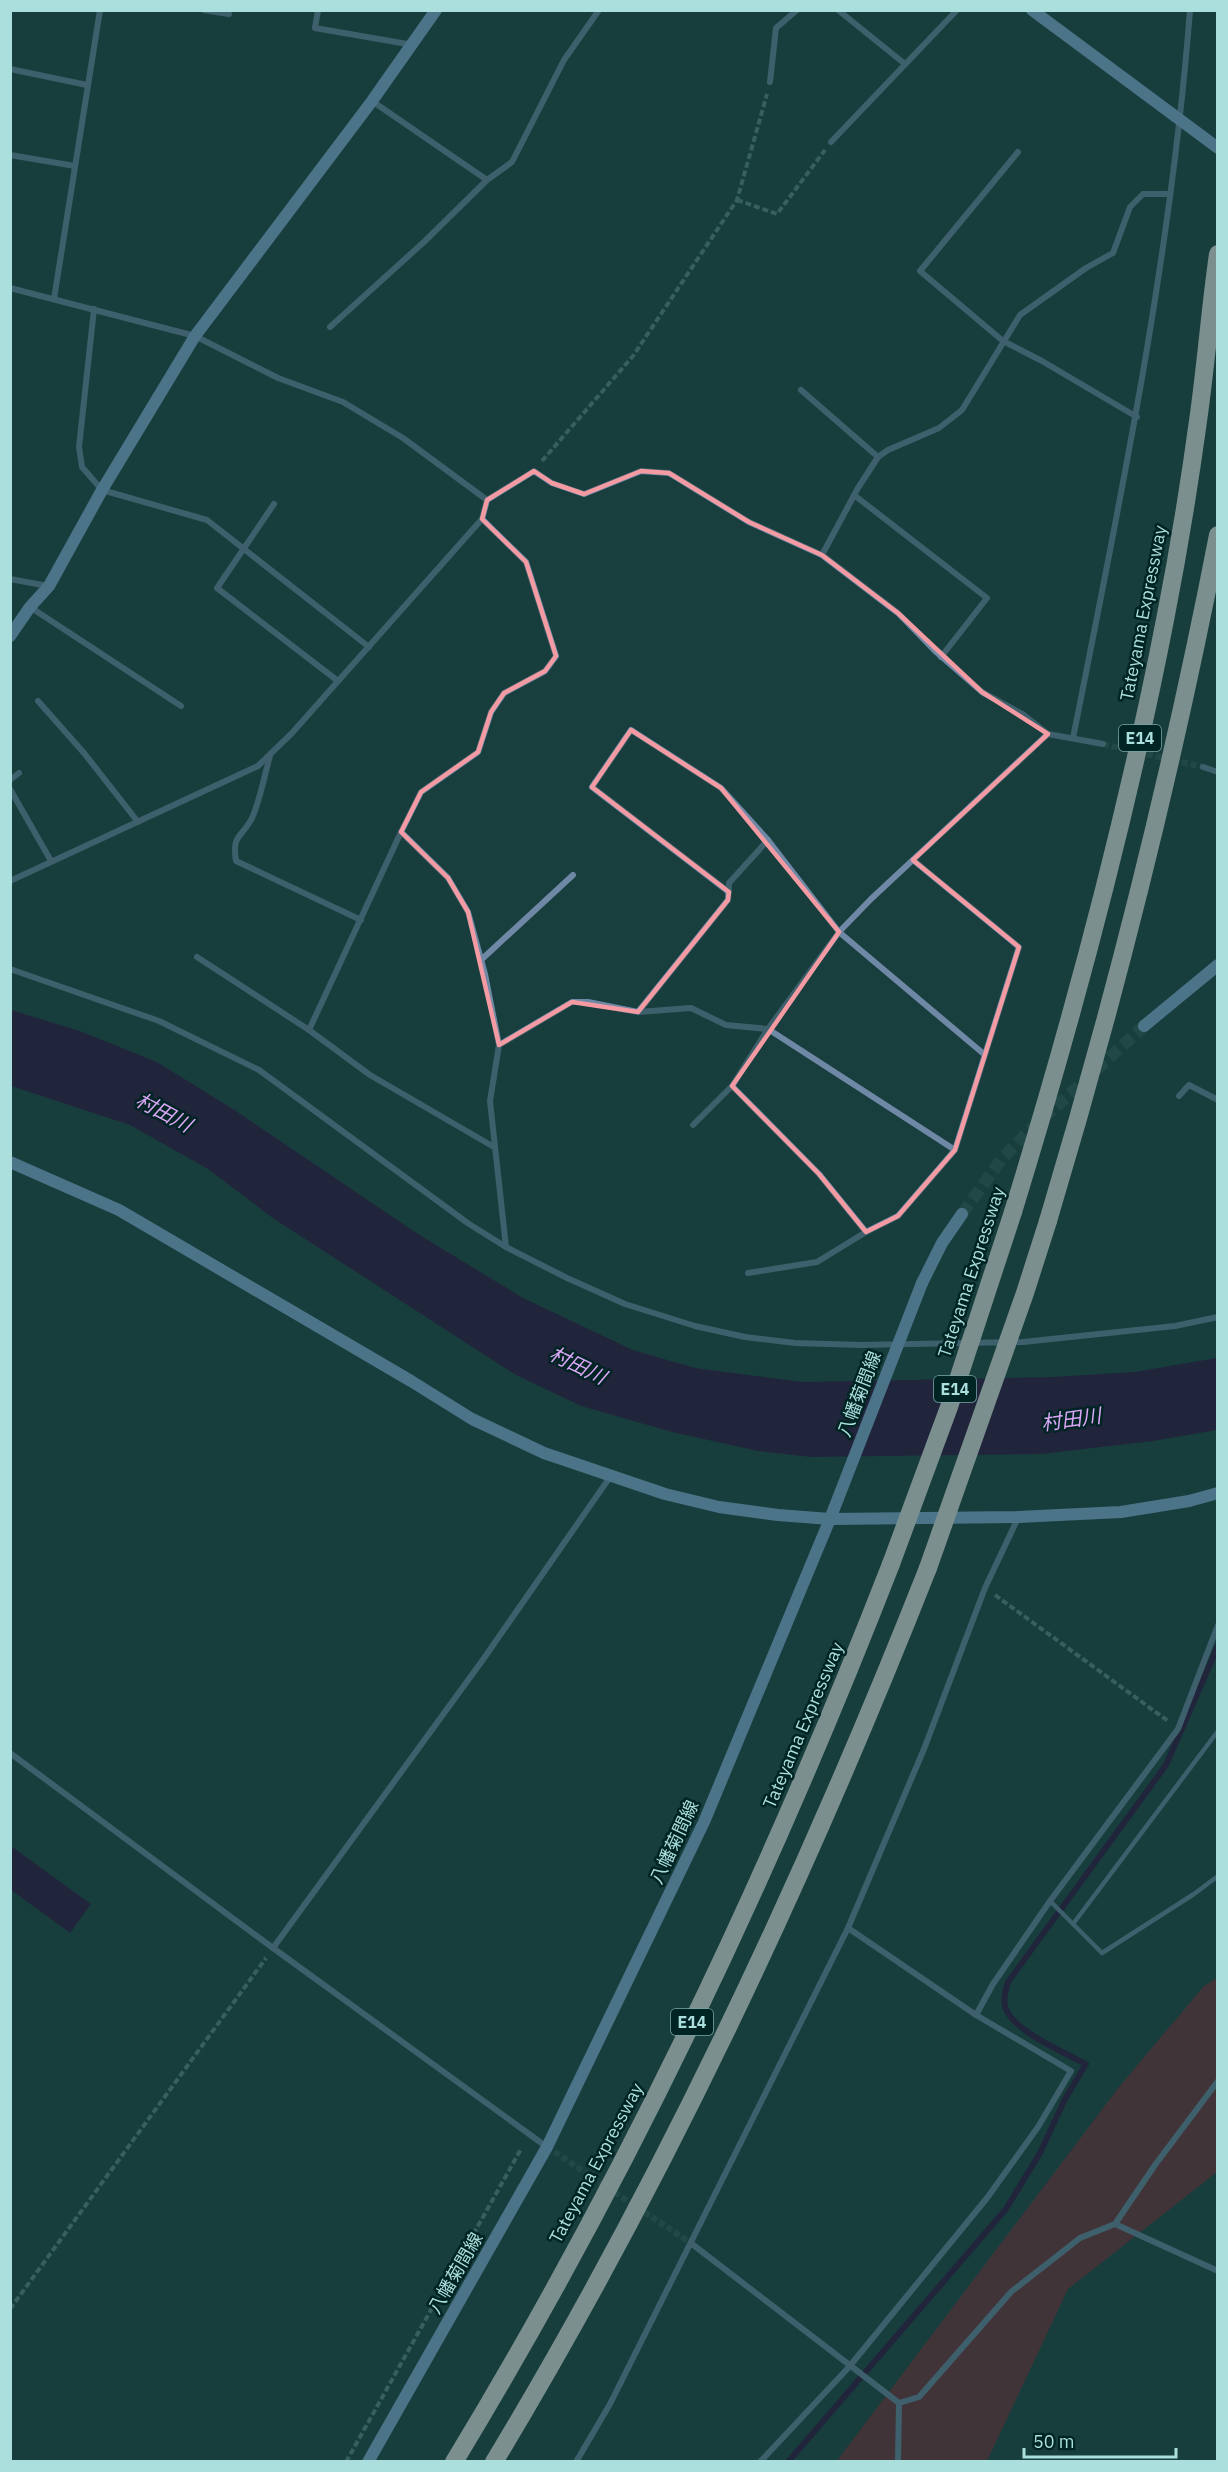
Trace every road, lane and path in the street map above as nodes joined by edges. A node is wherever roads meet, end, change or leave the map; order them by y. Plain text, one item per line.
1 (100, 10) edge
2 (204, 10) edge
3 (318, 10) edge
4 (436, 10) edge
5 (599, 10) edge
6 (797, 10) edge
7 (838, 10) edge
8 (957, 10) edge
9 (1032, 10) edge
10 (1190, 10) edge
11 (229, 14) dead end
12 (413, 45) junction
13 (905, 64) junction
14 (10, 69) edge
15 (770, 82) joint
16 (87, 85) junction
17 (372, 101) junction
18 (1179, 120) junction
19 (831, 142) joint
20 (1218, 148) edge
21 (1018, 152) dead end
22 (10, 155) edge
23 (75, 166) junction
24 (487, 180) junction
25 (1169, 194) junction
26 (737, 200) junction
27 (1218, 254) edge
28 (10, 288) edge
29 (54, 299) junction
30 (94, 309) junction
31 (330, 327) dead end
32 (195, 336) junction
33 (1003, 341) junction
34 (801, 390) dead end
35 (1137, 417) junction
36 (878, 457) junction
37 (534, 471) junction
38 (102, 490) junction
39 (854, 495) junction
40 (487, 500) junction
41 (274, 504) dead end
42 (482, 519) junction
43 (1218, 536) edge
44 (244, 549) junction
45 (822, 555) junction
46 (10, 579) edge
47 (49, 586) junction
48 (30, 607) junction
49 (10, 636) edge
50 (369, 647) junction
51 (941, 657) junction
52 (338, 681) junction
53 (38, 701) dead end
54 (181, 706) dead end
55 (1048, 735) junction
56 (1073, 738) junction
57 (1104, 744) tunnel mouth
58 (270, 755) junction
59 (1203, 767) tunnel mouth
60 (1218, 772) edge
61 (19, 773) dead end
62 (10, 780) edge
63 (10, 789) edge
64 (138, 822) junction
65 (401, 832) junction
66 (768, 840) junction
67 (913, 860) junction
68 (51, 861) junction
69 (573, 875) dead end
70 (10, 881) edge
71 (729, 892) junction
72 (361, 920) junction
73 (839, 932) junction
74 (197, 957) dead end
75 (481, 960) junction
76 (1218, 965) edge
77 (10, 969) edge
78 (638, 1012) junction
79 (1144, 1026) tunnel mouth
80 (768, 1029) junction
81 (309, 1030) junction
82 (499, 1045) junction
83 (985, 1055) junction
84 (732, 1086) junction
85 (1179, 1096) dead end
86 (1218, 1100) edge
87 (693, 1125) dead end
88 (494, 1147) junction
89 (955, 1150) junction
90 (10, 1162) edge
91 (962, 1214) tunnel mouth
92 (866, 1232) junction
93 (506, 1246) junction
94 (748, 1273) dead end
95 (1218, 1317) edge
96 (610, 1477) junction
97 (1218, 1493) edge
98 (1018, 1517) junction
99 (830, 1519) junction
100 (985, 1588) junction
101 (1218, 1625) edge
102 (1178, 1729) junction
103 (1218, 1731) edge
104 (10, 1753) edge
105 (1218, 1876) edge
106 (1050, 1901) junction
107 (1073, 1924) junction
108 (848, 1928) junction
109 (273, 1948) junction
110 (976, 2015) junction
111 (1218, 2081) edge
112 (547, 2147) junction
113 (521, 2149) dead end
114 (1115, 2224) junction
115 (692, 2244) junction
116 (1218, 2271) edge
117 (10, 2309) edge
118 (849, 2367) junction
119 (899, 2403) junction
120 (346, 2462) edge
121 (368, 2462) edge
122 (454, 2462) edge
123 (494, 2462) edge
124 (576, 2462) edge
125 (760, 2462) edge
126 (898, 2462) edge

1 - 16 street
2 - 11 street
3 - 12 street
4 - 12 street
5 - 24 street
6 - 15 street
7 - 13 street
8 - 13 street
9 - 18 street
10 - 18 street
12 - 17 street
13 - 19 street
14 - 16 street
15 - 26 path
16 - 23 street
17 - 24 street
17 - 32 street
18 - 20 street
18 - 25 street
19 - 26 path
21 - 33 street
22 - 23 street
23 - 29 street
24 - 31 street
25 - 33 street
25 - 35 street
26 - 37 path
27 - 122 highway, Tateyama Expressway / E14, bridge
28 - 29 street
29 - 30 street
30 - 32 street
30 - 38 street
32 - 38 street
32 - 40 street
33 - 35 street
33 - 36 street
34 - 36 street
35 - 56 street
36 - 39 street
37 - 40 street
37 - 45 street
38 - 44 street
38 - 47 street
39 - 45 street
39 - 51 street
40 - 42 street
41 - 44 street
42 - 50 street
42 - 65 street
43 - 123 highway, E14, bridge
44 - 50 street
44 - 52 street
45 - 51 street
46 - 47 street
47 - 48 street
48 - 49 street
48 - 54 street
50 - 52 street
51 - 55 street
52 - 58 street
53 - 64 street
55 - 56 street
55 - 67 street
56 - 57 street
58 - 64 street
58 - 72 street
59 - 60 street
61 - 62 street
63 - 68 street
64 - 68 street
65 - 72 street
65 - 75 street
66 - 71 street
66 - 71 street
66 - 73 street
67 - 73 street
67 - 83 street
68 - 70 street
69 - 75 street
71 - 78 street
72 - 81 street
73 - 80 street
73 - 83 street
74 - 81 street
75 - 82 street
76 - 79 street
77 - 93 street
78 - 80 street
78 - 82 street
80 - 84 street
80 - 89 street
81 - 88 street
82 - 88 street
83 - 89 street
84 - 87 street
84 - 92 street
85 - 86 street
88 - 93 street
89 - 92 street
90 - 96 street
91 - 99 street, 八幡菊間線, bridge
92 - 94 street
93 - 95 street
96 - 99 street
96 - 109 street
97 - 98 street
98 - 99 street
98 - 100 street
99 - 112 street, 八幡菊間線
100 - 102 path
100 - 108 street
101 - 102 street
102 - 106 street
103 - 107 lane
104 - 109 street
105 - 107 lane
106 - 107 lane
106 - 110 street
108 - 110 street
108 - 115 street
109 - 112 street
109 - 117 path
110 - 118 street
111 - 114 street
112 - 121 street, 八幡菊間線
113 - 120 path
114 - 116 street
114 - 119 street
115 - 118 street
115 - 124 street
118 - 119 street
118 - 125 street
119 - 126 street

